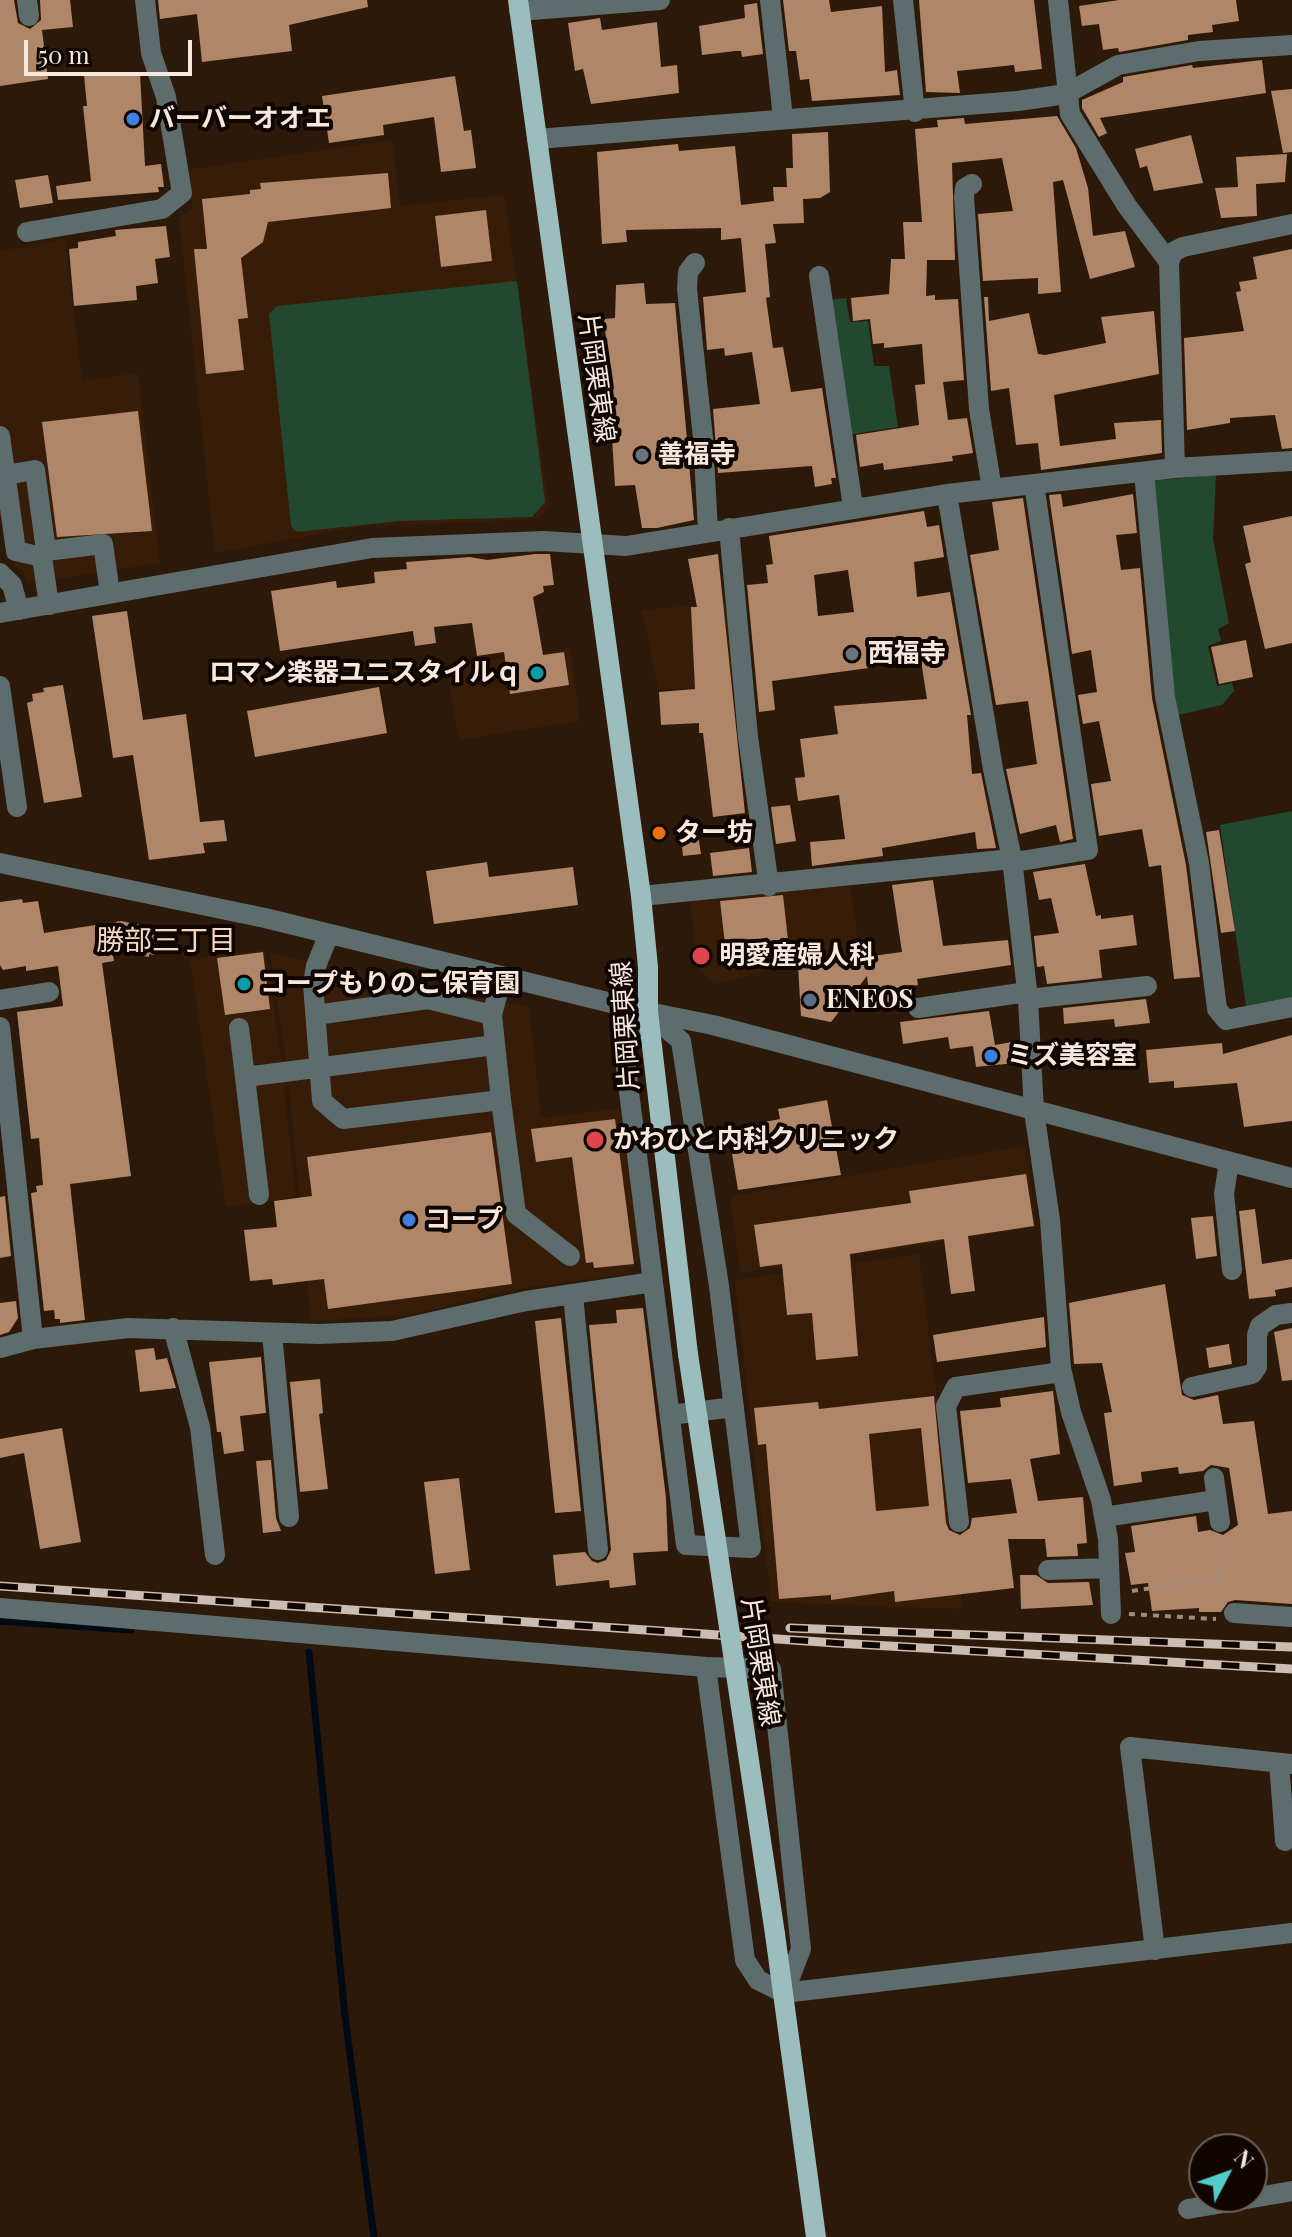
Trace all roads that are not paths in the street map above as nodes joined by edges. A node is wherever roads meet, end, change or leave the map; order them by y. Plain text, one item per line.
1 (145, 0) edge
2 (660, 0) edge
3 (770, 0) edge
4 (903, 0) edge
5 (1058, 0) edge
6 (518, 5) edge
7 (1292, 45) edge
8 (1066, 94) junction
9 (915, 112) junction
10 (783, 118) junction
11 (537, 139) junction
12 (972, 184) dead end
13 (1292, 224) edge
14 (27, 232) dead end
15 (1169, 262) junction
16 (695, 263) dead end
17 (819, 276) dead end
18 (0, 436) edge
19 (1292, 461) edge
20 (1175, 468) junction
21 (1144, 472) junction
22 (5, 475) junction
23 (1034, 484) junction
24 (992, 489) junction
25 (947, 494) junction
26 (853, 507) junction
27 (729, 528) junction
28 (708, 531) junction
29 (592, 543) junction
30 (44, 554) junction
31 (0, 573) edge
32 (110, 593) junction
33 (49, 605) junction
34 (10, 612) edge
35 (0, 686) edge
36 (17, 807) dead end
37 (1012, 859) junction
38 (0, 863) edge
39 (769, 886) junction
40 (641, 896) junction
41 (329, 934) junction
42 (502, 977) junction
43 (1147, 986) dead end
44 (49, 992) dead end
45 (1027, 996) junction
46 (0, 1000) edge
47 (1292, 1007) edge
48 (918, 1008) dead end
49 (648, 1012) junction
50 (316, 1015) junction
51 (492, 1015) junction
52 (0, 1027) edge
53 (239, 1028) dead end
54 (495, 1045) junction
55 (320, 1068) junction
56 (245, 1077) junction
57 (501, 1100) junction
58 (1034, 1111) junction
59 (1229, 1162) junction
60 (1292, 1178) edge
61 (259, 1195) dead end
62 (570, 1256) dead end
63 (1232, 1270) dead end
64 (653, 1282) junction
65 (573, 1295) junction
66 (1292, 1313) edge
67 (173, 1328) junction
68 (272, 1333) junction
69 (33, 1339) junction
70 (0, 1348) edge
71 (1062, 1372) junction
72 (1192, 1387) dead end
73 (734, 1407) junction
74 (670, 1415) junction
75 (1214, 1478) dead end
76 (1216, 1500) junction
77 (289, 1517) dead end
78 (1104, 1517) junction
79 (959, 1522) dead end
80 (1220, 1522) road end
81 (598, 1550) dead end
82 (215, 1555) dead end
83 (1109, 1568) junction
84 (1048, 1570) dead end
85 (1111, 1604) road end
86 (0, 1608) edge
87 (1234, 1613) road end
88 (1292, 1617) edge
89 (706, 1667) junction
90 (1285, 1764) edge
91 (1285, 1841) dead end
92 (1292, 1933) edge
93 (1155, 1950) junction
94 (784, 1993) junction
95 (1292, 2191) edge
96 (1268, 2195) edge
97 (816, 2237) edge

1 - 14 street
2 - 6 street
3 - 10 street
4 - 9 street
5 - 8 street
6 - 11 main road, 片岡栗東線
7 - 8 street
8 - 9 street
8 - 15 street
9 - 10 street
10 - 11 street
11 - 29 main road, 片岡栗東線
12 - 24 street
13 - 15 street
15 - 20 street
16 - 28 street
17 - 26 street
18 - 22 street
19 - 20 street
20 - 21 street
21 - 23 street
21 - 47 street
22 - 30 street
22 - 30 street
23 - 24 street
23 - 37 street
24 - 25 street
25 - 26 street
25 - 37 street
26 - 27 street
27 - 28 street
27 - 39 street
28 - 29 street
29 - 32 street
29 - 40 main road, 片岡栗東線
30 - 32 street
30 - 33 street
31 - 34 street
32 - 33 street
33 - 34 street
35 - 36 street
37 - 39 street
37 - 45 street
38 - 41 street
39 - 40 street
40 - 49 main road, 片岡栗東線
41 - 42 street
41 - 50 street
42 - 49 street
42 - 51 street
43 - 45 street
44 - 46 street
45 - 48 street
45 - 58 street
49 - 58 street
49 - 64 street
49 - 73 street
49 - 94 main road, 片岡栗東線, bridge
50 - 51 street
50 - 55 street
51 - 54 street
52 - 69 street
53 - 56 street
54 - 55 street
54 - 57 street
55 - 56 street
55 - 57 street
56 - 61 street
57 - 62 street
58 - 59 street
58 - 71 street
59 - 60 street
59 - 63 street
64 - 65 street
64 - 74 street
65 - 68 street
65 - 81 street
66 - 72 street
67 - 68 street
67 - 69 street
67 - 82 street
68 - 77 street
69 - 70 street
71 - 78 street
71 - 79 street
73 - 74 street
73 - 74 street
75 - 76 street
76 - 78 street
76 - 80 street
78 - 83 street
83 - 84 street
83 - 85 street
86 - 89 street
87 - 88 street
89 - 94 street
89 - 94 street
90 - 91 street
90 - 93 street
92 - 93 street
93 - 94 street
94 - 97 main road, 片岡栗東線
95 - 96 street

